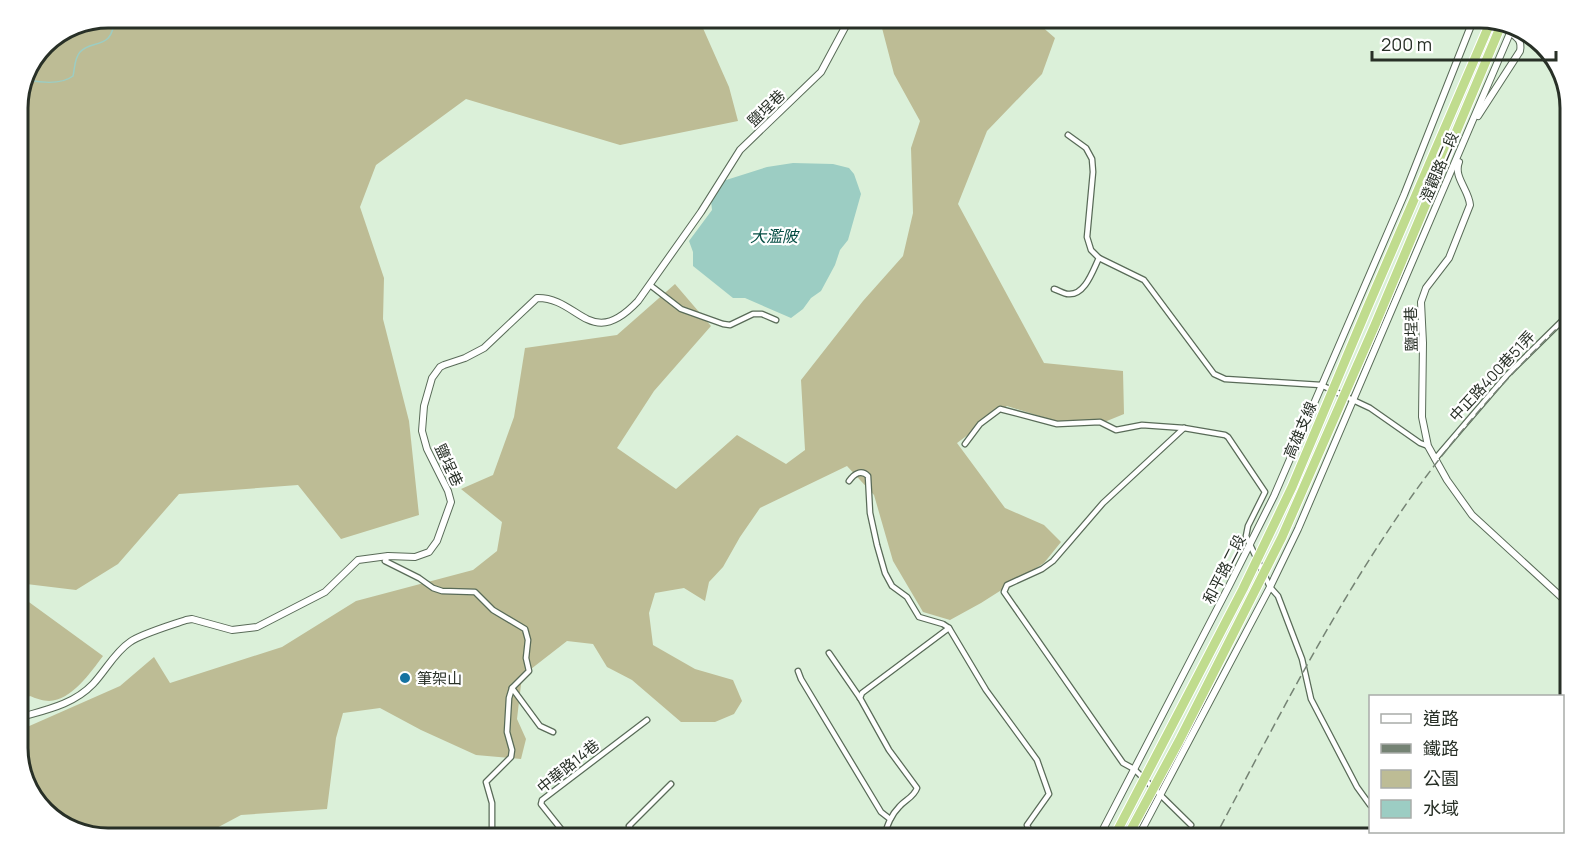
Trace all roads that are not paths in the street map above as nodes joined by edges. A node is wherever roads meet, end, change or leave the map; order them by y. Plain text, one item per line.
1 (845, 28) edge
2 (1470, 28) edge
3 (1488, 29) edge
4 (1499, 31) edge
5 (1509, 34) edge
6 (1519, 39) edge
7 (1068, 135) dead end
8 (1099, 258) junction
9 (650, 285) junction
10 (1054, 289) dead end
11 (1356, 302) joint
12 (776, 320) dead end
13 (1559, 323) edge
14 (1321, 385) junction
15 (1354, 402) junction
16 (1184, 428) junction
17 (965, 444) dead end
18 (1428, 446) junction
19 (1435, 459) junction
20 (849, 481) dead end
21 (1250, 546) junction
22 (388, 556) junction
23 (1270, 587) junction
24 (1560, 596) edge
25 (949, 628) junction
26 (829, 653) dead end
27 (798, 671) dead end
28 (512, 688) junction
29 (860, 698) junction
30 (29, 715) edge
31 (647, 720) dead end
32 (553, 732) dead end
33 (1134, 769) junction
34 (671, 784) dead end
35 (1161, 796) junction
36 (1369, 803) edge
37 (890, 819) junction
38 (1191, 825) dead end
39 (492, 828) edge
40 (560, 828) edge
41 (630, 828) edge
42 (887, 828) edge
43 (1029, 828) edge
44 (1104, 828) edge
45 (1119, 828) edge
46 (1132, 828) edge
47 (1143, 828) edge

1 - 9 street, 鹽埕巷
2 - 11 street, 澄觀路二段
3 - 45 highway, 高雄支線, bridge
4 - 46 highway, 高雄支線, bridge
5 - 15 street, 澄觀路二段
6 - 18 street, 鹽埕巷
7 - 8 street
8 - 10 street
8 - 14 street
9 - 12 street
9 - 22 street, 鹽埕巷
11 - 14 street, 和平路二段
13 - 19 street, 中正路400巷51弄
14 - 15 street
14 - 21 street, 和平路二段
15 - 18 street
15 - 23 street
16 - 17 street
16 - 21 street
16 - 33 street
18 - 19 street, 鹽埕巷
19 - 24 street, 鹽埕巷
20 - 25 street
21 - 23 street
21 - 33 street, 和平路二段
22 - 28 street
22 - 30 street, 鹽埕巷
23 - 35 street
23 - 36 street
25 - 29 street
25 - 43 street
26 - 29 street
27 - 37 street
28 - 32 street
28 - 39 street
29 - 37 street
31 - 40 street, 中華路14巷
33 - 35 street
33 - 44 street, 和平路二段
34 - 41 street
35 - 38 street
35 - 47 street
37 - 42 street

